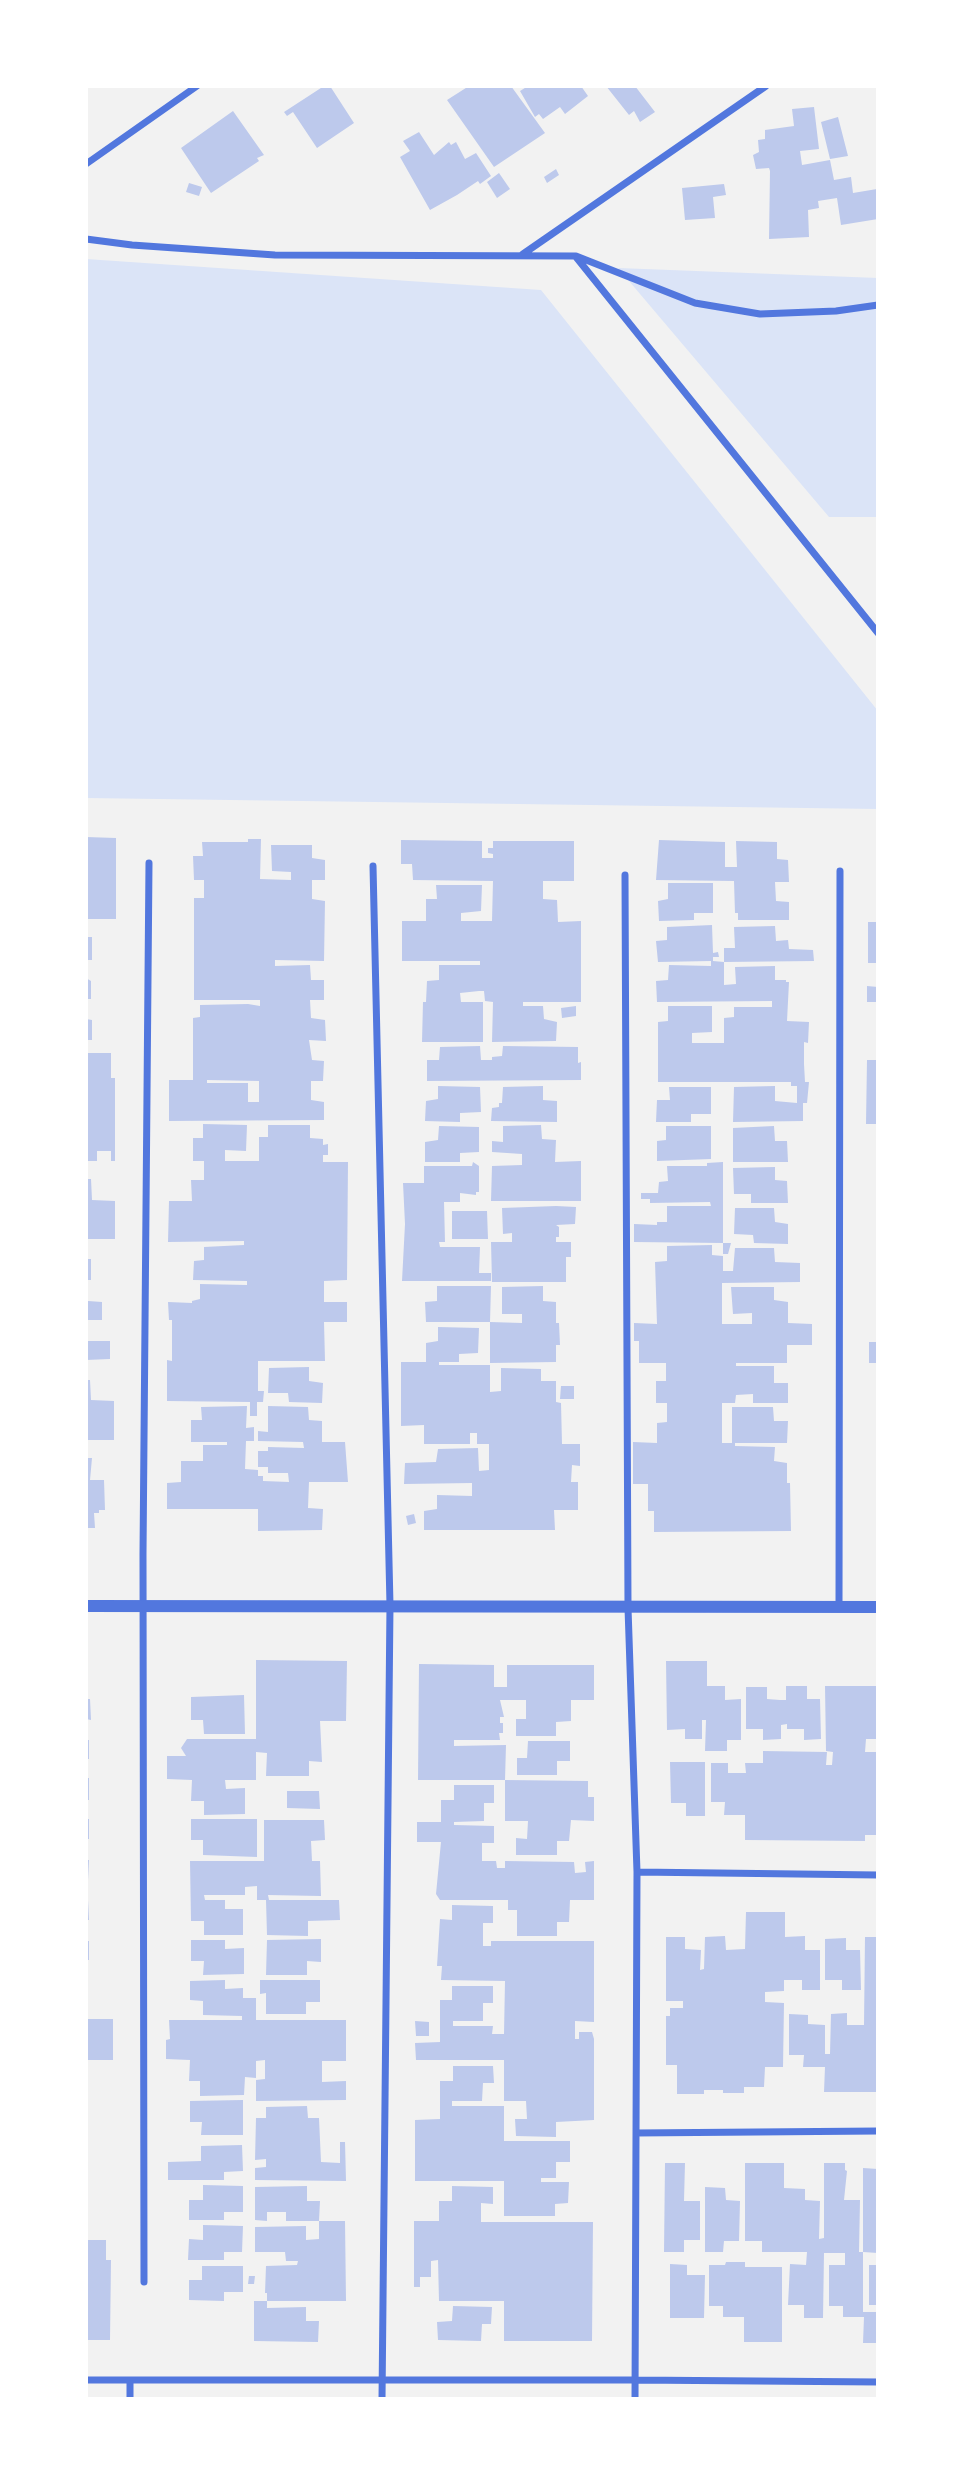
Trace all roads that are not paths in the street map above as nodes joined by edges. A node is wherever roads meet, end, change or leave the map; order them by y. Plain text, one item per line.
1 (197, 86) edge
2 (766, 86) edge
3 (86, 164) edge
4 (86, 239) edge
5 (523, 255) junction
6 (576, 256) junction
7 (878, 305) edge
8 (878, 633) edge
9 (149, 863) dead end
10 (373, 866) dead end
11 (840, 871) dead end
12 (625, 875) dead end
13 (144, 1605) junction
14 (390, 1605) junction
15 (86, 1606) edge
16 (839, 1606) junction
17 (878, 1607) edge
18 (628, 1608) junction
19 (637, 1872) junction
20 (878, 1875) edge
21 (878, 2131) edge
22 (636, 2133) junction
23 (144, 2282) dead end
24 (86, 2380) edge
25 (382, 2380) junction
26 (635, 2380) junction
27 (130, 2381) junction
28 (878, 2382) edge
29 (130, 2399) edge
30 (382, 2399) edge
31 (635, 2399) edge

1 - 3 street
2 - 5 street
4 - 5 street
5 - 6 street
6 - 7 street
6 - 8 street
9 - 13 street
10 - 14 street
11 - 16 street
12 - 18 street
13 - 14 street
13 - 15 street
13 - 23 street
14 - 18 street
14 - 25 street
16 - 17 street
16 - 18 street
18 - 19 street
19 - 20 street
19 - 22 street
21 - 22 street
22 - 26 street
24 - 27 street
25 - 26 street
25 - 27 street
25 - 30 street
26 - 28 street
26 - 31 street
27 - 29 street

